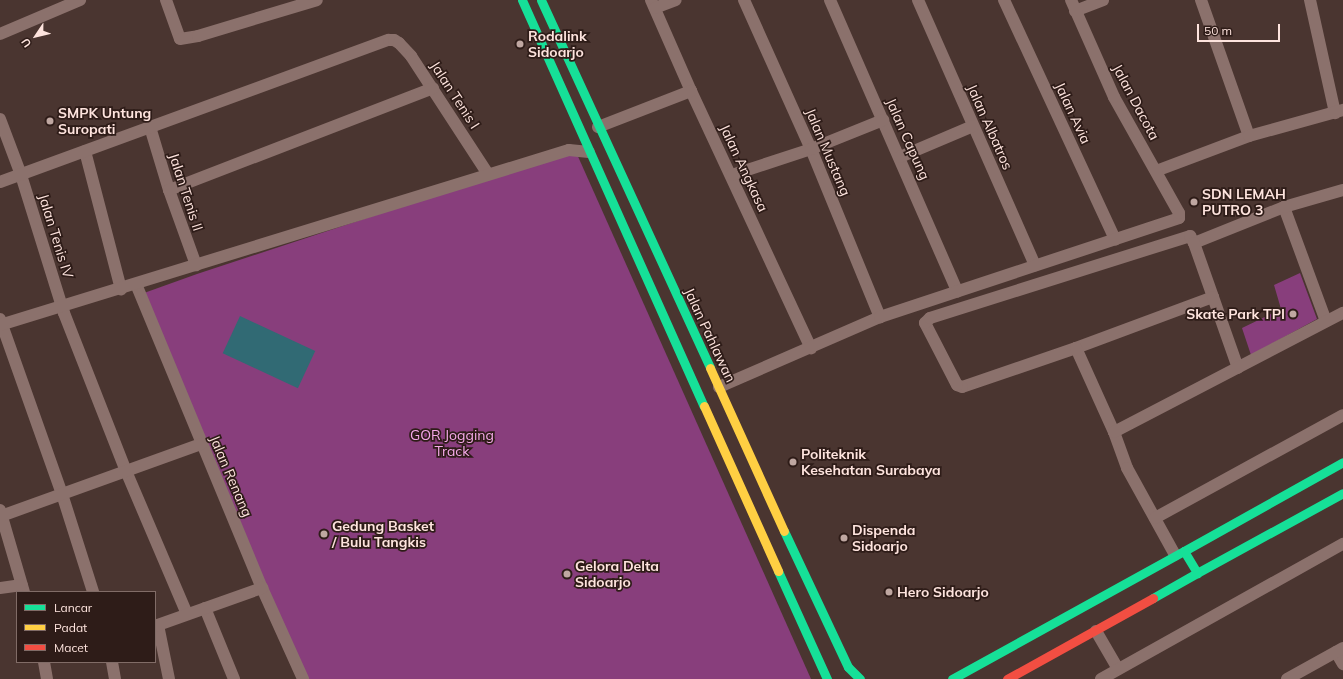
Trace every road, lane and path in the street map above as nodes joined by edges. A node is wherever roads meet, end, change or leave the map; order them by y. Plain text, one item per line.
1 (80, 0) edge
2 (166, 0) edge
3 (317, 0) edge
4 (522, 0) edge
5 (541, 0) edge
6 (676, 0) edge
7 (744, 0) edge
8 (830, 0) edge
9 (918, 0) edge
10 (1004, 0) edge
11 (1071, 0) edge
12 (1103, 0) edge
13 (1201, 0) edge
14 (1310, 0) edge
15 (63, 3) edge
16 (653, 4) edge
17 (1076, 12) junction
18 (0, 34) edge
19 (433, 88) junction
20 (691, 91) junction
21 (1339, 112) edge
22 (0, 119) edge
23 (883, 120) junction
24 (973, 126) junction
25 (150, 127) junction
26 (598, 127) junction
27 (581, 132) junction
28 (1249, 136) junction
29 (811, 149) junction
30 (569, 150) junction
31 (86, 151) junction
32 (589, 152) junction
33 (900, 157) junction
34 (1156, 171) junction
35 (488, 174) junction
36 (21, 175) junction
37 (732, 175) junction
38 (0, 182) edge
39 (169, 190) junction
40 (1343, 190) edge
41 (1284, 207) junction
42 (1115, 239) junction
43 (1194, 243) junction
44 (1035, 265) junction
45 (196, 266) junction
46 (136, 284) junction
47 (121, 289) junction
48 (957, 291) junction
49 (1213, 297) junction
50 (62, 306) junction
51 (1343, 313) edge
52 (880, 317) junction
53 (1326, 321) junction
54 (0, 323) edge
55 (811, 348) junction
56 (1076, 348) junction
57 (1238, 368) junction
58 (719, 387) junction
59 (1343, 415) edge
60 (1114, 432) junction
61 (201, 444) junction
62 (1343, 462) edge
63 (126, 471) junction
64 (1343, 493) edge
65 (62, 494) junction
66 (1, 513) edge
67 (1155, 518) junction
68 (1343, 544) edge
69 (1179, 553) junction
70 (1197, 573) junction
71 (0, 588) edge
72 (23, 588) edge
73 (262, 588) junction
74 (93, 591) edge
75 (205, 608) junction
76 (187, 614) junction
77 (156, 625) edge
78 (1096, 631) junction
79 (1340, 650) edge
80 (46, 663) edge
81 (112, 663) edge
82 (1343, 664) edge
83 (1118, 669) junction
84 (47, 679) edge
85 (115, 679) edge
86 (169, 679) edge
87 (234, 679) edge
88 (303, 679) edge
89 (827, 679) edge
90 (860, 679) edge
91 (952, 679) edge
92 (1007, 679) edge
93 (1101, 679) edge
94 (1287, 679) edge

1 - 15 street
2 - 3 street
4 - 27 main road
5 - 26 main road, Jalan Pahlawan
6 - 16 street
7 - 29 street, Jalan Mustang
8 - 23 street, Jalan Capung
9 - 24 street, Jalan Albatros
10 - 42 street, Jalan Avia
11 - 17 street, Jalan Dacota
12 - 17 street
13 - 28 street
14 - 21 street
15 - 18 street
16 - 20 street, Jalan Angkasa
17 - 34 street, Jalan Dacota
19 - 25 street, Jalan Tenis I
19 - 35 street, Jalan Tenis I
19 - 39 street
20 - 26 street
20 - 37 street, Jalan Angkasa
21 - 28 street
22 - 36 street, Jalan Tenis IV
23 - 29 street
23 - 33 street, Jalan Capung
24 - 33 street
24 - 44 street, Jalan Albatros
25 - 31 street
25 - 39 street, Jalan Tenis II
26 - 58 main road, Jalan Pahlawan
27 - 30 street
27 - 32 main road
28 - 34 street
29 - 37 street
29 - 52 street, Jalan Mustang
30 - 32 street
30 - 35 street
31 - 36 street
31 - 47 street
32 - 89 main road
33 - 48 street, Jalan Capung
34 - 42 street, Jalan Dacota
35 - 45 street
36 - 38 street
36 - 50 street, Jalan Tenis IV
37 - 55 street, Jalan Angkasa
39 - 45 street, Jalan Tenis II
40 - 41 street
41 - 43 street
41 - 53 street
42 - 44 street
43 - 49 street
43 - 56 street
44 - 48 street
45 - 46 street
46 - 47 street
46 - 61 street, Jalan Renang
47 - 50 street
48 - 52 street
49 - 56 street
49 - 57 street
50 - 54 street
50 - 63 street, Jalan Tenis IV
51 - 53 street
52 - 55 street
53 - 57 street
54 - 65 street
55 - 58 street
56 - 60 street
57 - 60 street
58 - 90 main road, Jalan Pahlawan
59 - 67 street
60 - 67 street
61 - 63 street
61 - 73 street, Jalan Renang
62 - 69 main road
63 - 65 street
63 - 76 street, Jalan Tenis IV
64 - 70 main road
65 - 66 street
65 - 74 street
66 - 72 street
67 - 69 street
68 - 83 street
69 - 70 main road
69 - 91 main road
70 - 78 main road
71 - 72 street
73 - 75 street
73 - 88 street, Jalan Renang
75 - 76 street
75 - 87 street
76 - 77 street
77 - 86 street
78 - 83 street
78 - 92 main road
79 - 82 street
79 - 94 street
80 - 84 street
81 - 85 street
83 - 93 street

